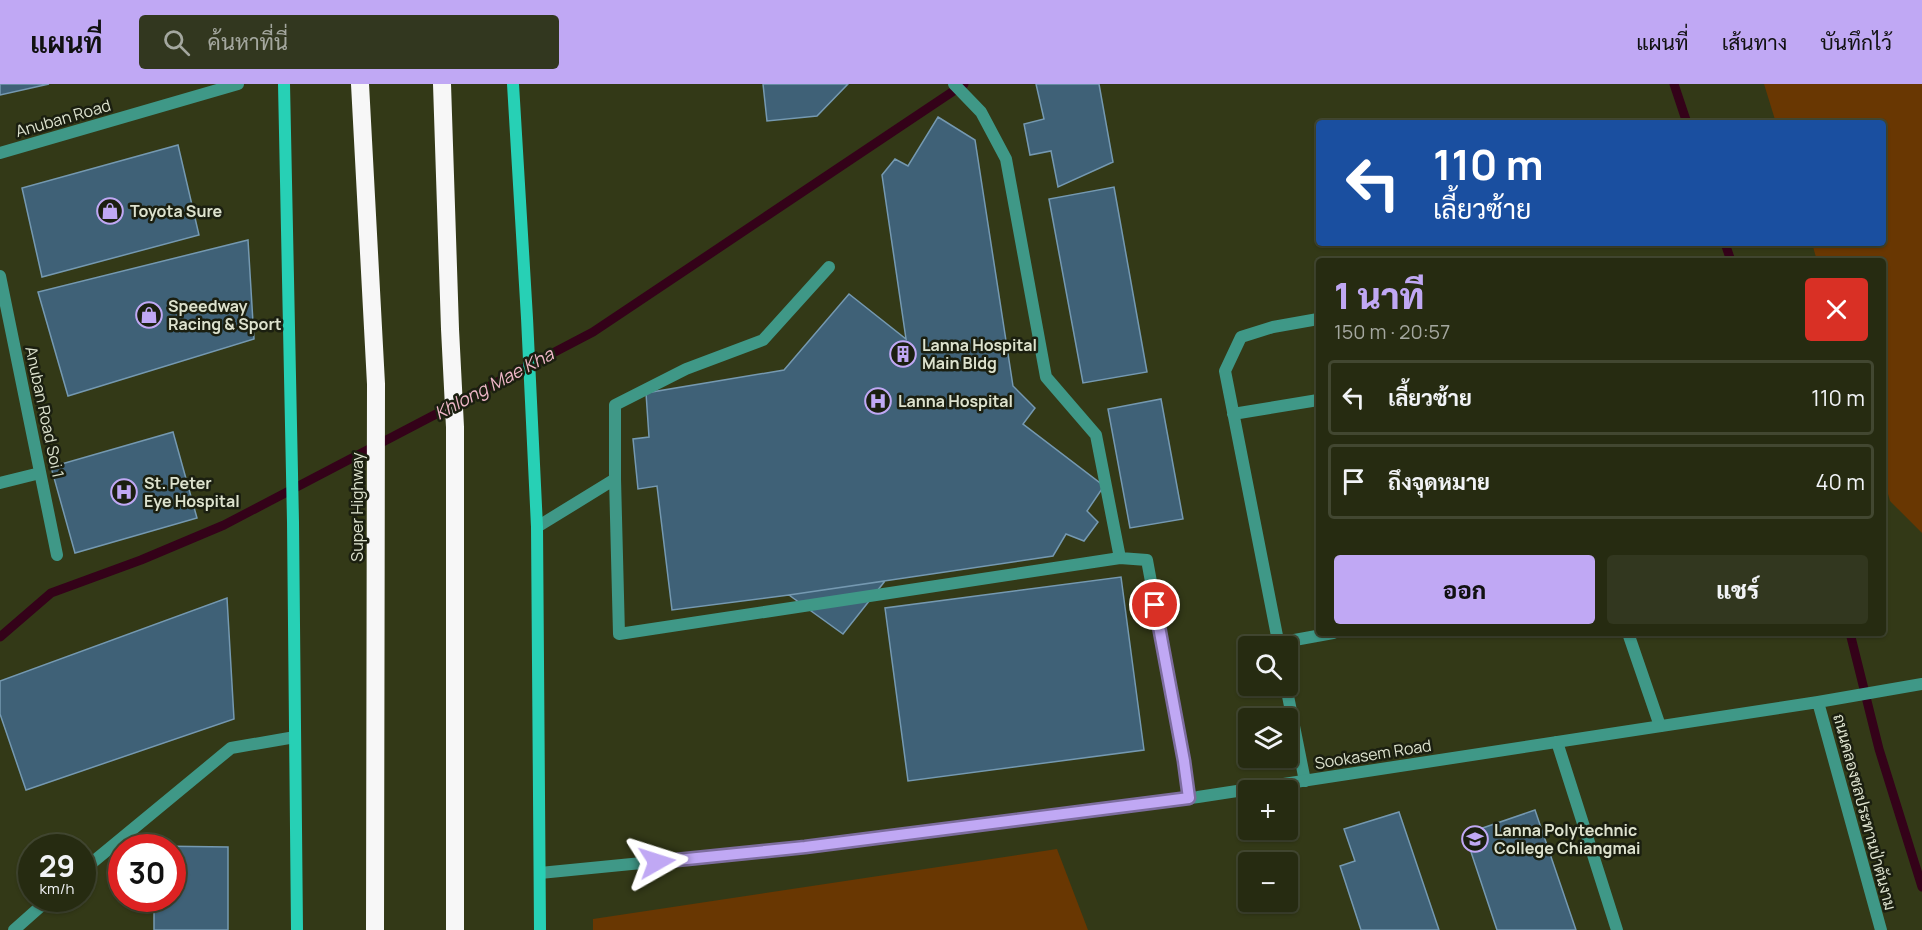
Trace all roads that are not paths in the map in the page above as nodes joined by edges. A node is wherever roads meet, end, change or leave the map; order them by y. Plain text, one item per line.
1 (238, 84) edge
2 (284, 84) edge
3 (360, 84) edge
4 (442, 84) edge
5 (513, 84) edge
6 (954, 84) edge
7 (0, 153) edge
8 (830, 267) dead end
9 (0, 276) edge
10 (1316, 319) edge
11 (1316, 400) edge
12 (1233, 414) junction
13 (40, 473) junction
14 (615, 479) junction
15 (0, 483) edge
16 (537, 527) junction
17 (57, 555) dead end
18 (1120, 558) junction
19 (1276, 636) edge
20 (1318, 636) edge
21 (1629, 636) edge
22 (1298, 640) edge
23 (1918, 685) edge
24 (1288, 696) edge
25 (1818, 702) junction
26 (1660, 726) junction
27 (295, 737) junction
28 (1557, 742) junction
29 (1305, 781) junction
30 (1189, 798) junction
31 (96, 859) edge
32 (540, 873) junction
33 (34, 912) edge
34 (14, 930) edge
35 (297, 930) edge
36 (375, 930) edge
37 (455, 930) edge
38 (540, 930) edge
39 (1617, 930) edge
40 (1881, 930) edge

1 - 7 street, Anuban Road
2 - 27 main road
3 - 36 highway, Super Highway
4 - 37 highway
5 - 16 main road
6 - 18 street
8 - 14 street
9 - 13 street, Anuban Road Soi 1
10 - 12 street
11 - 12 street
12 - 19 street
13 - 15 street
13 - 17 street, Anuban Road Soi 1
14 - 16 street
14 - 18 street
16 - 32 main road
18 - 30 street
20 - 22 street
21 - 26 street
23 - 25 street, Sookasem Road
24 - 29 street
25 - 26 street, Sookasem Road
25 - 40 street, ถนนคลองชลประทานป่าตันงาม
26 - 28 street, Sookasem Road
27 - 31 street
27 - 35 main road
28 - 29 street, Sookasem Road
28 - 39 street
29 - 30 street, Sookasem Road
30 - 32 street, Sookasem Road
32 - 38 main road
33 - 34 street

